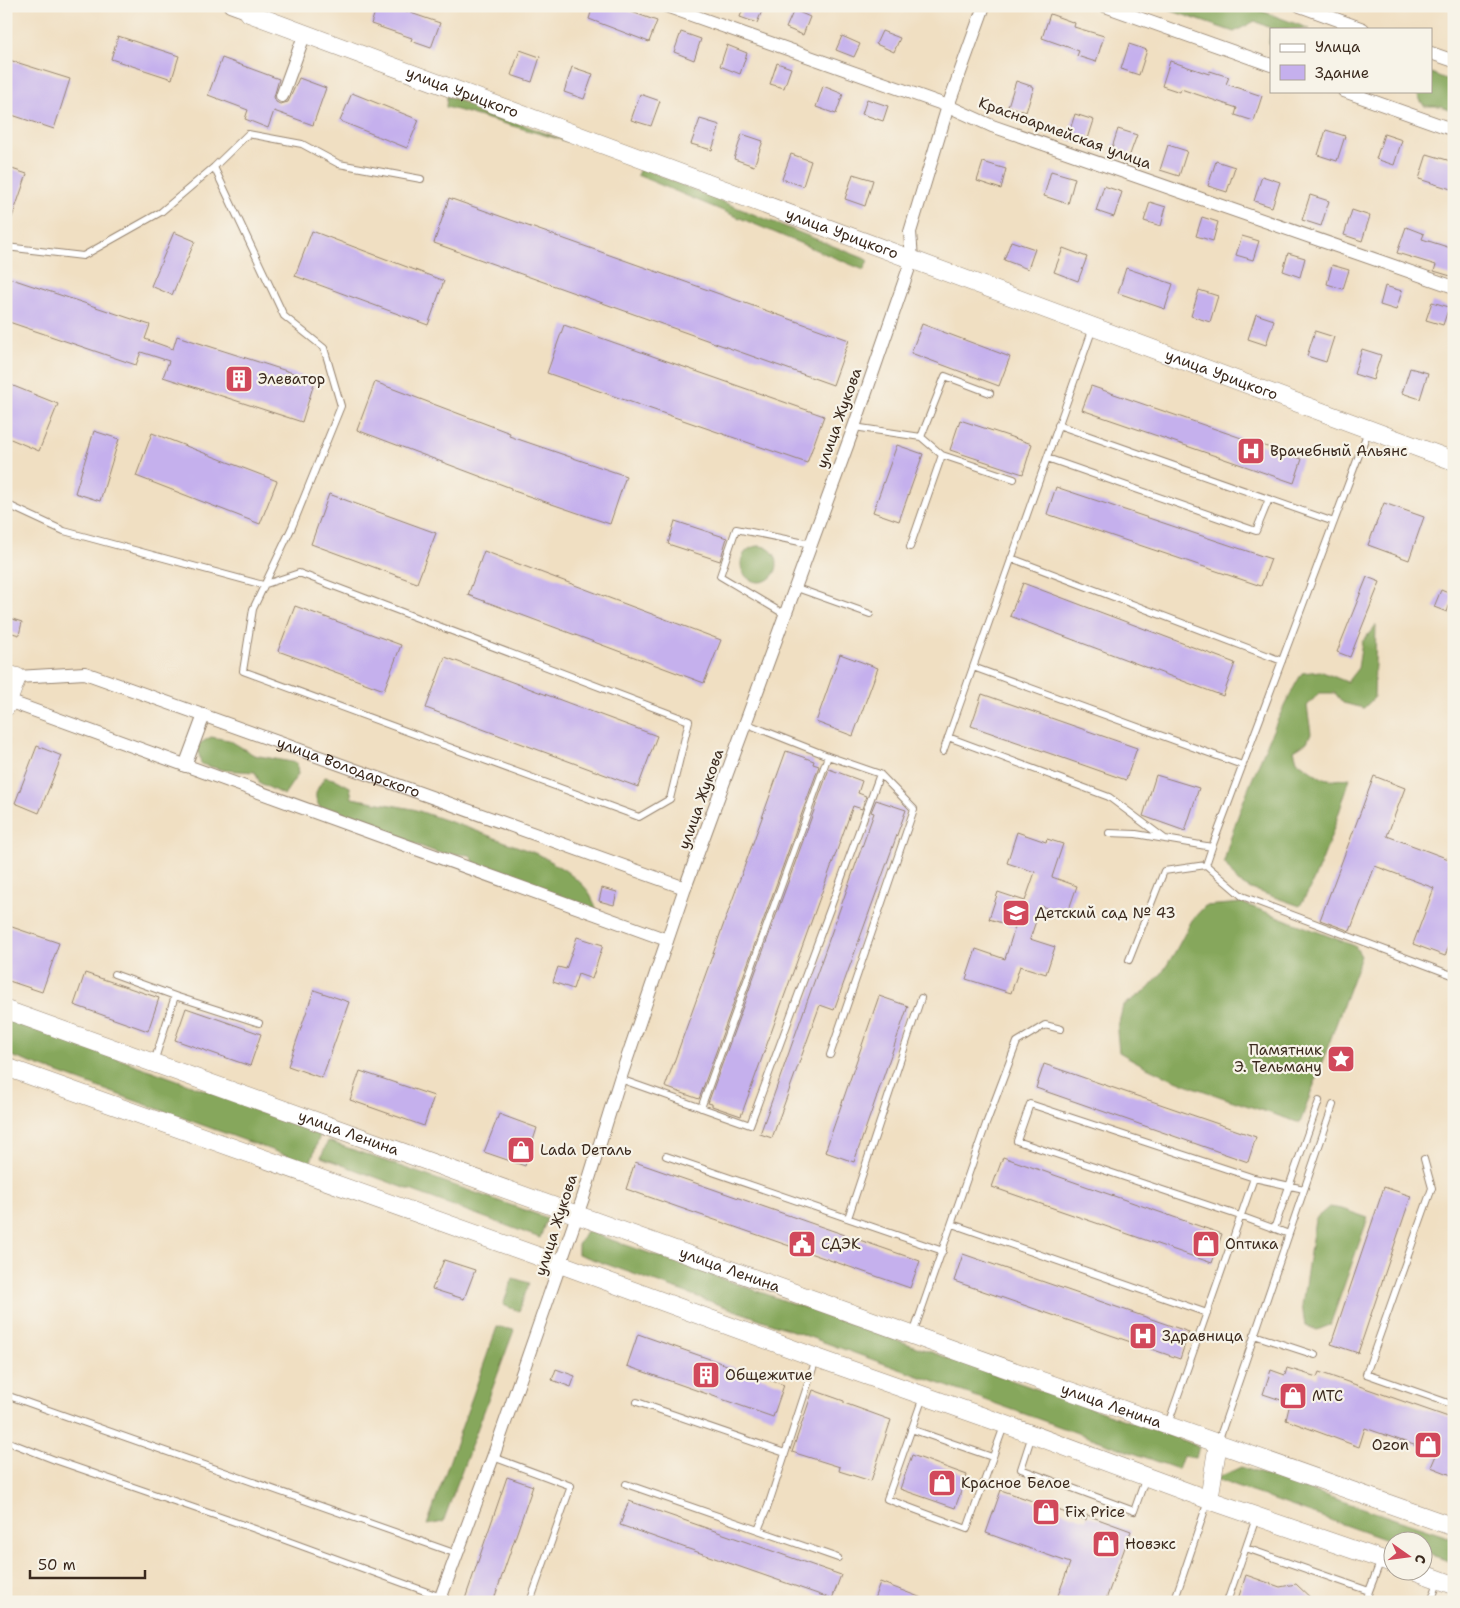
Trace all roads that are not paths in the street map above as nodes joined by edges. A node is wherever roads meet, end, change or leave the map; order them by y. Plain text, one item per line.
1 (230, 6) edge
2 (666, 6) edge
3 (984, 6) edge
4 (1105, 6) edge
5 (1300, 6) edge
6 (250, 10) edge
7 (1361, 28) edge
8 (305, 33) junction
9 (1432, 53) edge
10 (1454, 61) edge
11 (1270, 65) edge
12 (1347, 92) edge
13 (282, 96) dead end
14 (948, 106) junction
15 (1454, 130) edge
16 (214, 167) junction
17 (421, 179) dead end
18 (6, 247) edge
19 (912, 259) junction
20 (1454, 287) edge
21 (1093, 328) junction
22 (990, 393) dead end
23 (1058, 425) junction
24 (854, 427) junction
25 (1368, 430) junction
26 (921, 437) junction
27 (942, 455) junction
28 (1047, 458) junction
29 (1454, 462) edge
30 (1014, 479) dead end
31 (1269, 499) junction
32 (6, 504) edge
33 (1334, 522) junction
34 (810, 544) junction
35 (910, 547) dead end
36 (1011, 558) junction
37 (263, 585) junction
38 (794, 587) junction
39 (784, 614) junction
40 (870, 614) dead end
41 (1282, 661) junction
42 (973, 667) junction
43 (11, 676) edge
44 (7, 704) edge
45 (204, 715) junction
46 (745, 723) junction
47 (948, 737) junction
48 (943, 752) dead end
49 (828, 756) junction
50 (1242, 765) junction
51 (185, 766) junction
52 (880, 774) junction
53 (1109, 833) dead end
54 (1168, 841) junction
55 (1212, 848) junction
56 (1206, 866) junction
57 (686, 888) junction
58 (667, 940) junction
59 (1129, 960) dead end
60 (1454, 970) edge
61 (114, 974) dead end
62 (175, 996) junction
63 (921, 998) dead end
64 (6, 1010) edge
65 (259, 1023) dead end
66 (1060, 1029) dead end
67 (830, 1055) dead end
68 (154, 1063) junction
69 (6, 1067) edge
70 (620, 1079) junction
71 (1319, 1101) dead end
72 (1333, 1105) dead end
73 (701, 1108) junction
74 (666, 1156) dead end
75 (1424, 1158) dead end
76 (1254, 1178) junction
77 (1289, 1185) junction
78 (1304, 1189) junction
79 (577, 1215) junction
80 (1240, 1216) junction
81 (848, 1218) junction
82 (952, 1224) junction
83 (1274, 1229) junction
84 (1289, 1234) junction
85 (942, 1251) junction
86 (560, 1264) junction
87 (1207, 1313) junction
88 (912, 1335) junction
89 (1254, 1335) junction
90 (1315, 1355) dead end
91 (817, 1358) junction
92 (6, 1395) edge
93 (923, 1396) junction
94 (637, 1402) dead end
95 (1454, 1405) edge
96 (1004, 1424) junction
97 (1168, 1426) junction
98 (911, 1429) junction
99 (1032, 1434) junction
100 (6, 1441) edge
101 (1218, 1443) junction
102 (785, 1453) junction
103 (493, 1457) junction
104 (992, 1457) junction
105 (1146, 1476) junction
106 (626, 1484) dead end
107 (1209, 1500) junction
108 (1256, 1517) junction
109 (1454, 1527) edge
110 (758, 1530) junction
111 (1246, 1548) junction
112 (457, 1554) junction
113 (838, 1558) dead end
114 (1382, 1559) edge
115 (1382, 1570) edge
116 (1432, 1577) edge
117 (1446, 1582) edge
118 (1369, 1592) junction
119 (440, 1599) edge
120 (530, 1602) edge
121 (1174, 1602) edge
122 (1227, 1602) edge
123 (1366, 1602) edge
124 (1431, 1602) edge

1 - 6 street, улица Урицкого
2 - 14 street, Красноармейская улица
3 - 14 street, улица Жукова
4 - 11 street
5 - 7 street
6 - 8 street, улица Урицкого
8 - 13 street
8 - 19 street, улица Урицкого
9 - 10 street
12 - 15 street
14 - 19 street, улица Жукова
14 - 20 street, Красноармейская улица
16 - 17 lane
16 - 18 lane
16 - 37 lane
19 - 21 street, улица Урицкого
19 - 24 street, улица Жукова
21 - 23 lane
21 - 25 street, улица Урицкого
22 - 26 lane
23 - 28 lane
23 - 31 lane
24 - 26 lane
24 - 34 street, улица Жукова
25 - 29 street, улица Урицкого
25 - 33 lane
26 - 27 lane
27 - 30 lane
27 - 35 lane
28 - 31 lane
28 - 36 lane
31 - 33 lane
32 - 37 lane
33 - 41 lane
34 - 38 street, улица Жукова
34 - 39 lane
36 - 41 lane
36 - 42 lane
37 - 37 lane
38 - 39 street, улица Жукова
38 - 40 lane
39 - 46 street, улица Жукова
41 - 50 lane
42 - 47 lane
42 - 50 lane
43 - 44 street
43 - 45 street, улица Володарского
44 - 51 street
45 - 51 street
45 - 57 street, улица Володарского
46 - 49 lane
46 - 57 street, улица Жукова
47 - 48 lane
47 - 54 lane
49 - 52 lane
49 - 73 lane
50 - 55 lane
51 - 58 street
52 - 67 lane
52 - 73 lane
53 - 54 lane
54 - 55 lane
55 - 56 lane
56 - 59 lane
56 - 60 lane
57 - 58 street, улица Жукова
58 - 70 street, улица Жукова
61 - 62 lane
62 - 65 lane
62 - 68 lane
63 - 81 lane
64 - 68 street, улица Ленина
66 - 82 lane
68 - 79 street, улица Ленина
69 - 86 street
70 - 73 lane
70 - 79 street, улица Жукова
71 - 77 lane
72 - 78 lane
74 - 81 lane
75 - 95 lane
76 - 77 lane
76 - 80 lane
76 - 80 lane
77 - 78 lane
77 - 83 lane
78 - 84 lane
79 - 86 street, улица Жукова
79 - 88 street, улица Ленина
80 - 83 lane
80 - 87 lane
81 - 85 lane
82 - 85 lane
82 - 87 lane
83 - 84 lane
84 - 89 lane
85 - 88 lane
86 - 91 street
86 - 103 street, улица Жукова
87 - 97 lane
88 - 97 street, улица Ленина
89 - 90 lane
89 - 101 lane
91 - 93 street
91 - 102 lane
92 - 112 lane
93 - 96 street
93 - 98 lane
94 - 102 lane
96 - 99 street
96 - 104 lane
97 - 101 street, улица Ленина
98 - 104 lane
98 - 104 lane
99 - 105 street
99 - 105 lane
100 - 119 lane
101 - 107 street
101 - 109 street, улица Ленина
102 - 110 lane
103 - 112 street, улица Жукова
103 - 120 lane
105 - 107 street
106 - 110 lane
107 - 108 street
107 - 121 lane
108 - 111 lane
108 - 114 street
110 - 113 lane
111 - 118 lane
111 - 122 lane
112 - 119 street, улица Жукова
115 - 118 lane
116 - 117 street
117 - 124 lane
118 - 123 lane

